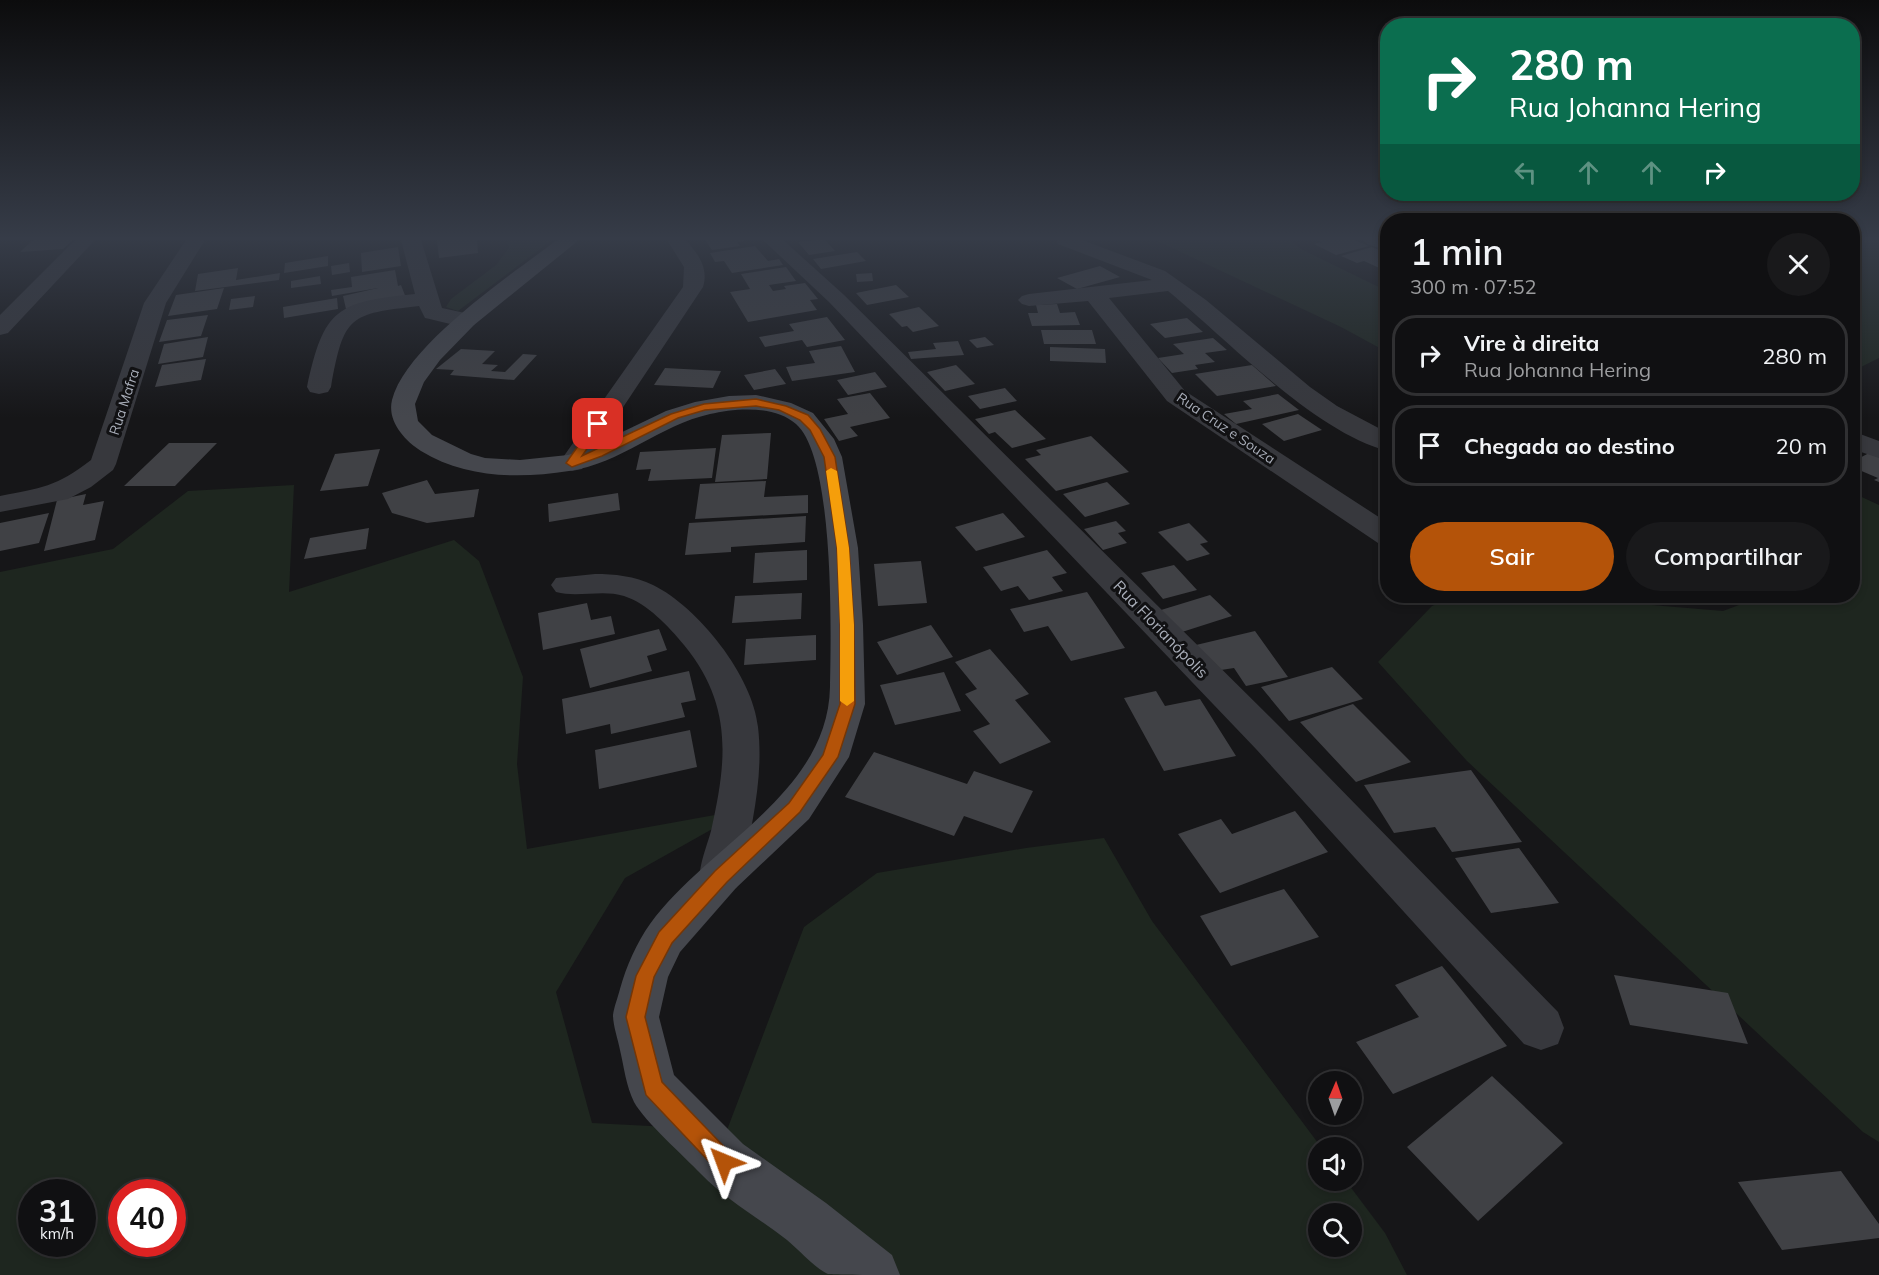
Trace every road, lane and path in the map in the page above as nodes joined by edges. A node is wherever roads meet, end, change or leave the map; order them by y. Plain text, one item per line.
1 (427, 299) edge
2 (28, 300) edge
3 (158, 300) edge
4 (424, 300) edge
5 (492, 300) edge
6 (684, 300) edge
7 (837, 300) edge
8 (1029, 300) dead end
9 (1034, 300) edge
10 (1098, 300) edge
11 (1190, 300) edge
12 (466, 320) junction
13 (0, 328) edge
14 (319, 387) dead end
15 (1380, 439) edge
16 (1860, 442) edge
17 (1879, 450) edge
18 (572, 463) junction
19 (0, 504) edge
20 (1380, 531) edge
21 (567, 585) dead end
22 (721, 876) junction
23 (1541, 1028) dead end
24 (872, 1275) edge

1 - 12 street
2 - 13 street
3 - 19 street, Rua Mafra
4 - 14 street
5 - 12 street
6 - 18 street
7 - 23 street, Rua Florianópolis
8 - 9 street
10 - 20 street, Rua Cruz e Souza
11 - 15 street
12 - 18 street
16 - 17 street
18 - 22 street
21 - 22 street
22 - 24 street

